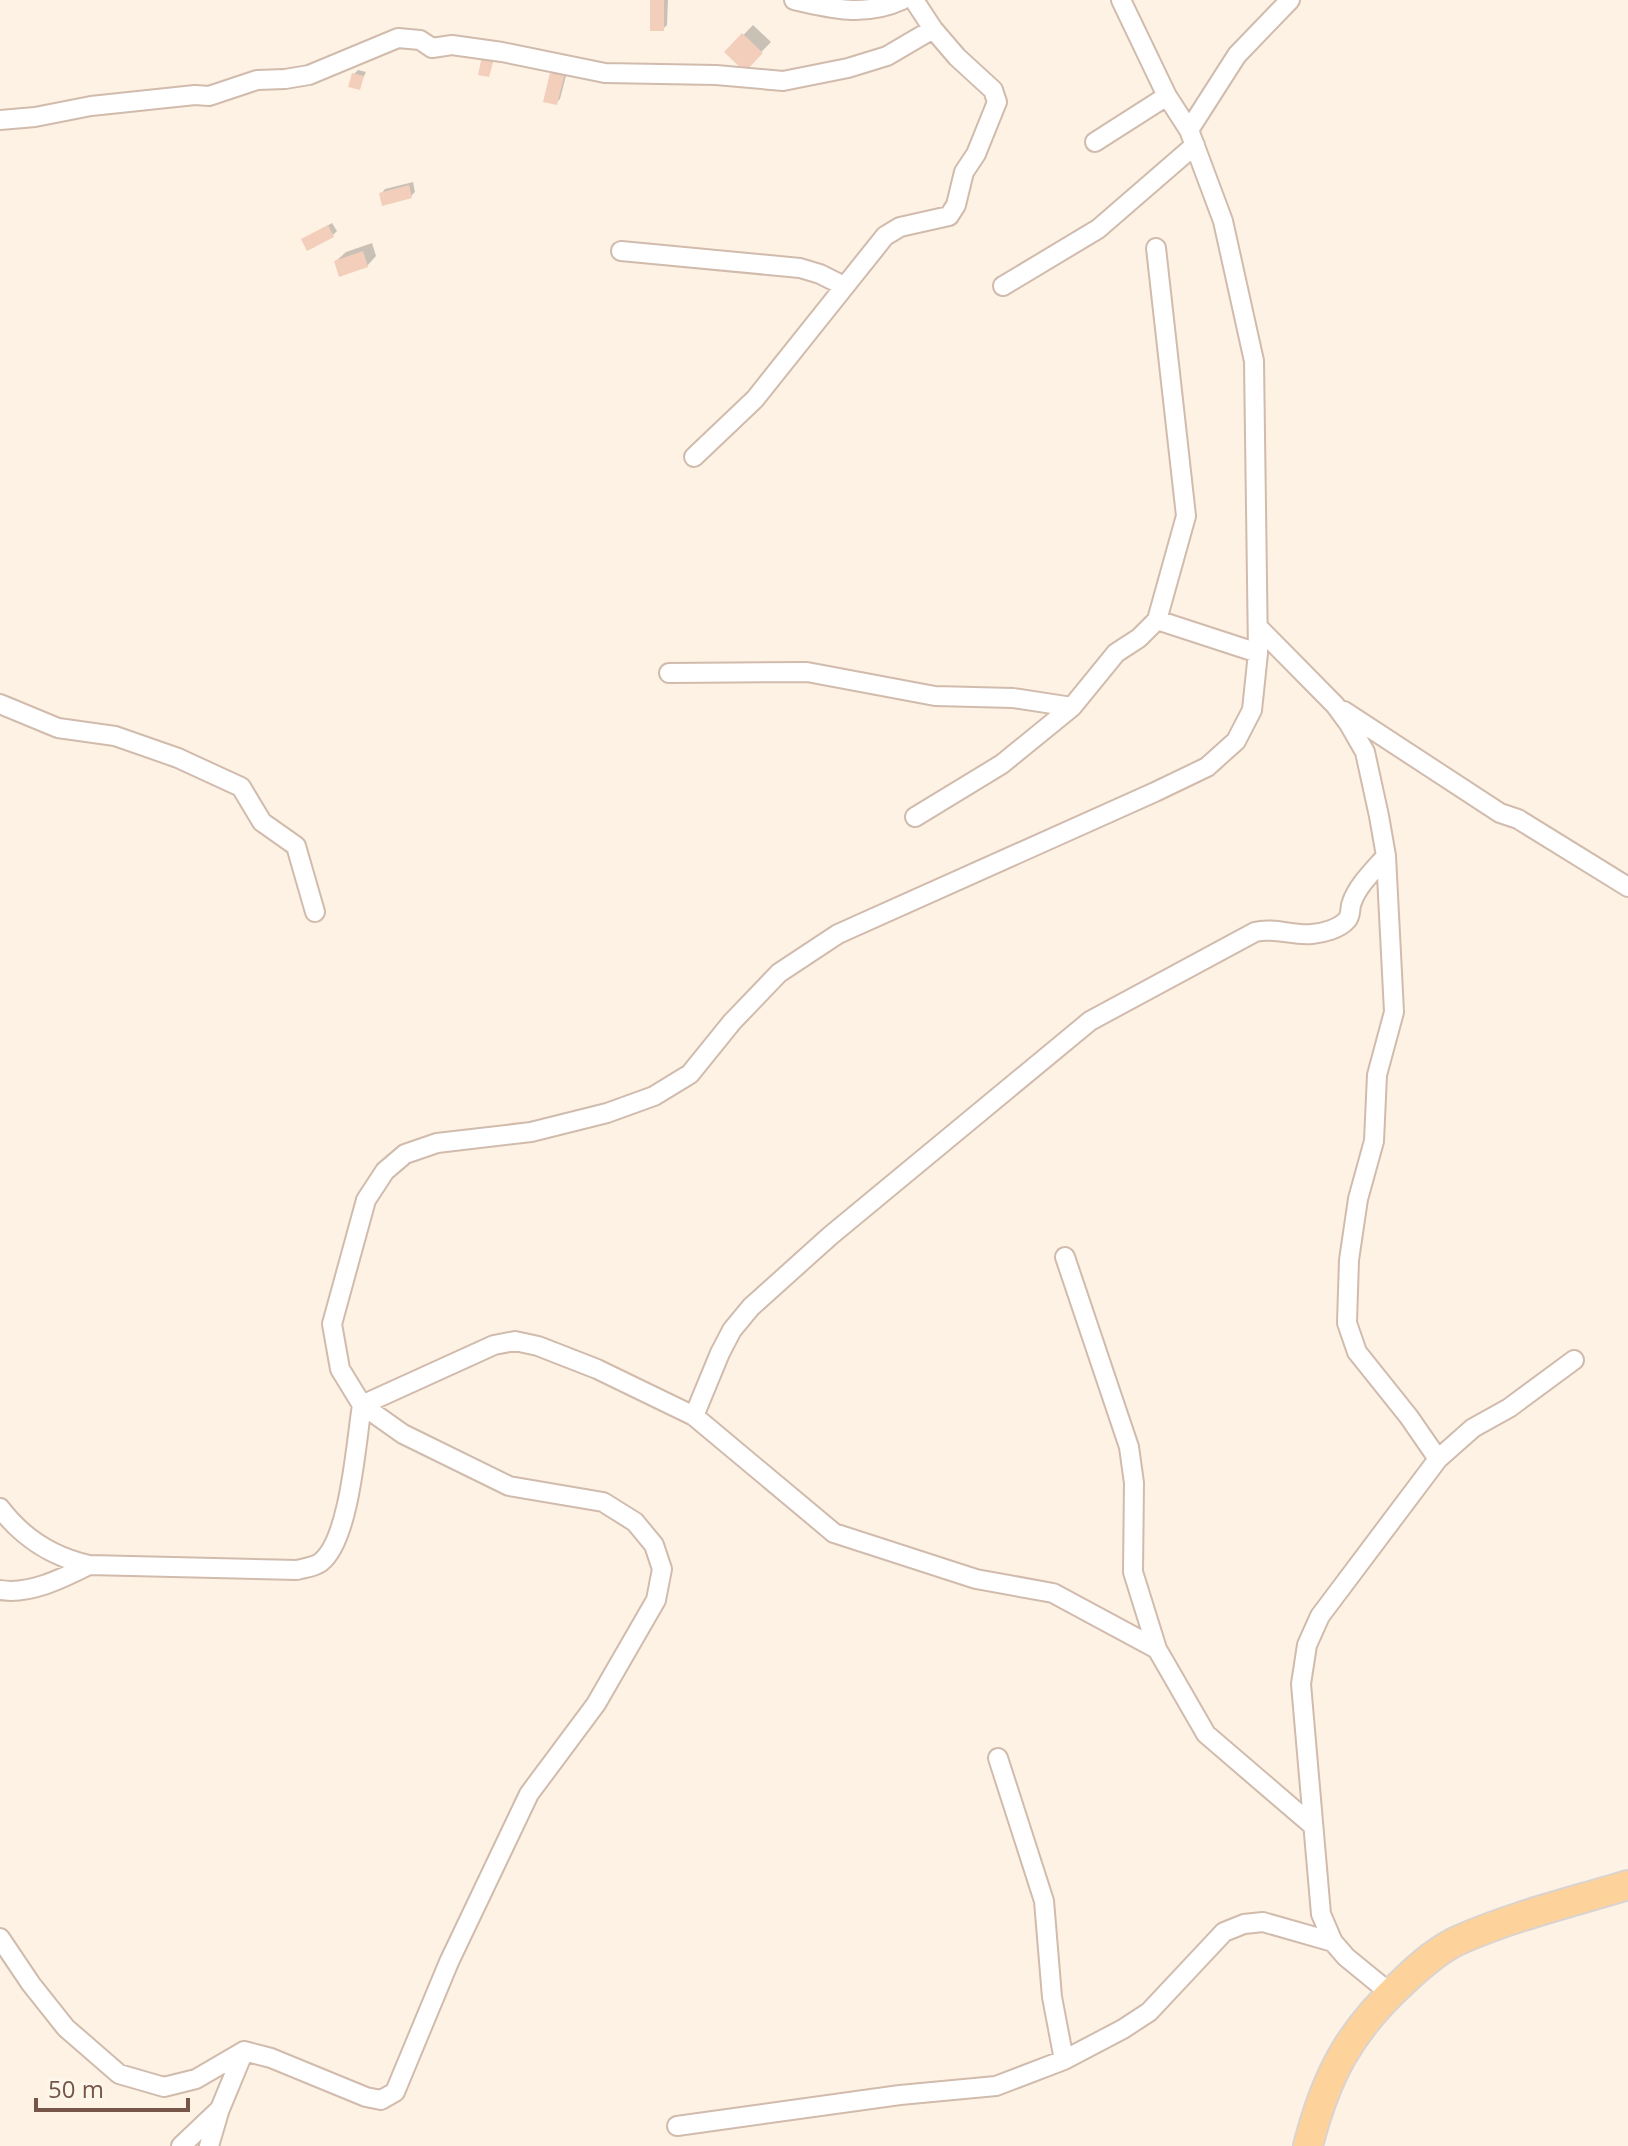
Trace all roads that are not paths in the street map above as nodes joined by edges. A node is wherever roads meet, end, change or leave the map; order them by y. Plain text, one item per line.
1 (794, 0) edge
2 (902, 0) edge
3 (914, 0) edge
4 (1121, 0) edge
5 (1290, 0) edge
6 (933, 29) junction
7 (1167, 96) junction
8 (0, 120) edge
9 (1192, 138) junction
10 (1095, 142) dead end
11 (1156, 248) dead end
12 (621, 251) dead end
13 (844, 286) junction
14 (1003, 286) dead end
15 (694, 457) dead end
16 (1157, 620) junction
17 (1258, 627) junction
18 (1258, 653) junction
19 (669, 673) dead end
20 (0, 704) edge
21 (1335, 705) junction
22 (1072, 707) junction
23 (915, 817) dead end
24 (1386, 856) junction
25 (1628, 887) edge
26 (315, 912) dead end
27 (1065, 1257) dead end
28 (1574, 1360) dead end
29 (362, 1405) junction
30 (694, 1416) junction
31 (1438, 1459) junction
32 (0, 1508) edge
33 (89, 1565) junction
34 (0, 1590) edge
35 (1157, 1649) junction
36 (998, 1758) dead end
37 (1312, 1825) junction
38 (1628, 1885) edge
39 (0, 1938) edge
40 (1333, 1942) junction
41 (1390, 1993) junction
42 (244, 2051) junction
43 (1064, 2060) junction
44 (220, 2109) junction
45 (677, 2126) dead end
46 (181, 2146) edge
47 (209, 2146) edge
48 (1308, 2146) edge

1 - 2 street
3 - 6 street
4 - 7 street
5 - 9 street
6 - 8 street
6 - 13 street
7 - 9 street
7 - 10 street
9 - 14 street
9 - 17 street
11 - 16 street
12 - 13 street
13 - 15 street
16 - 18 street
16 - 22 street
17 - 18 street
17 - 21 street
18 - 29 street
19 - 22 street
20 - 26 street
21 - 24 street
21 - 25 street
22 - 23 street
24 - 30 street
24 - 31 street
27 - 35 street
28 - 31 street
29 - 30 street
29 - 33 street
29 - 42 street
30 - 35 street
31 - 37 street
32 - 33 street
33 - 34 street
35 - 37 street
36 - 43 street
37 - 40 street
38 - 41 main road
39 - 42 street
40 - 41 street
40 - 43 street
41 - 48 main road
42 - 44 street
43 - 45 street
44 - 46 street
44 - 47 street

